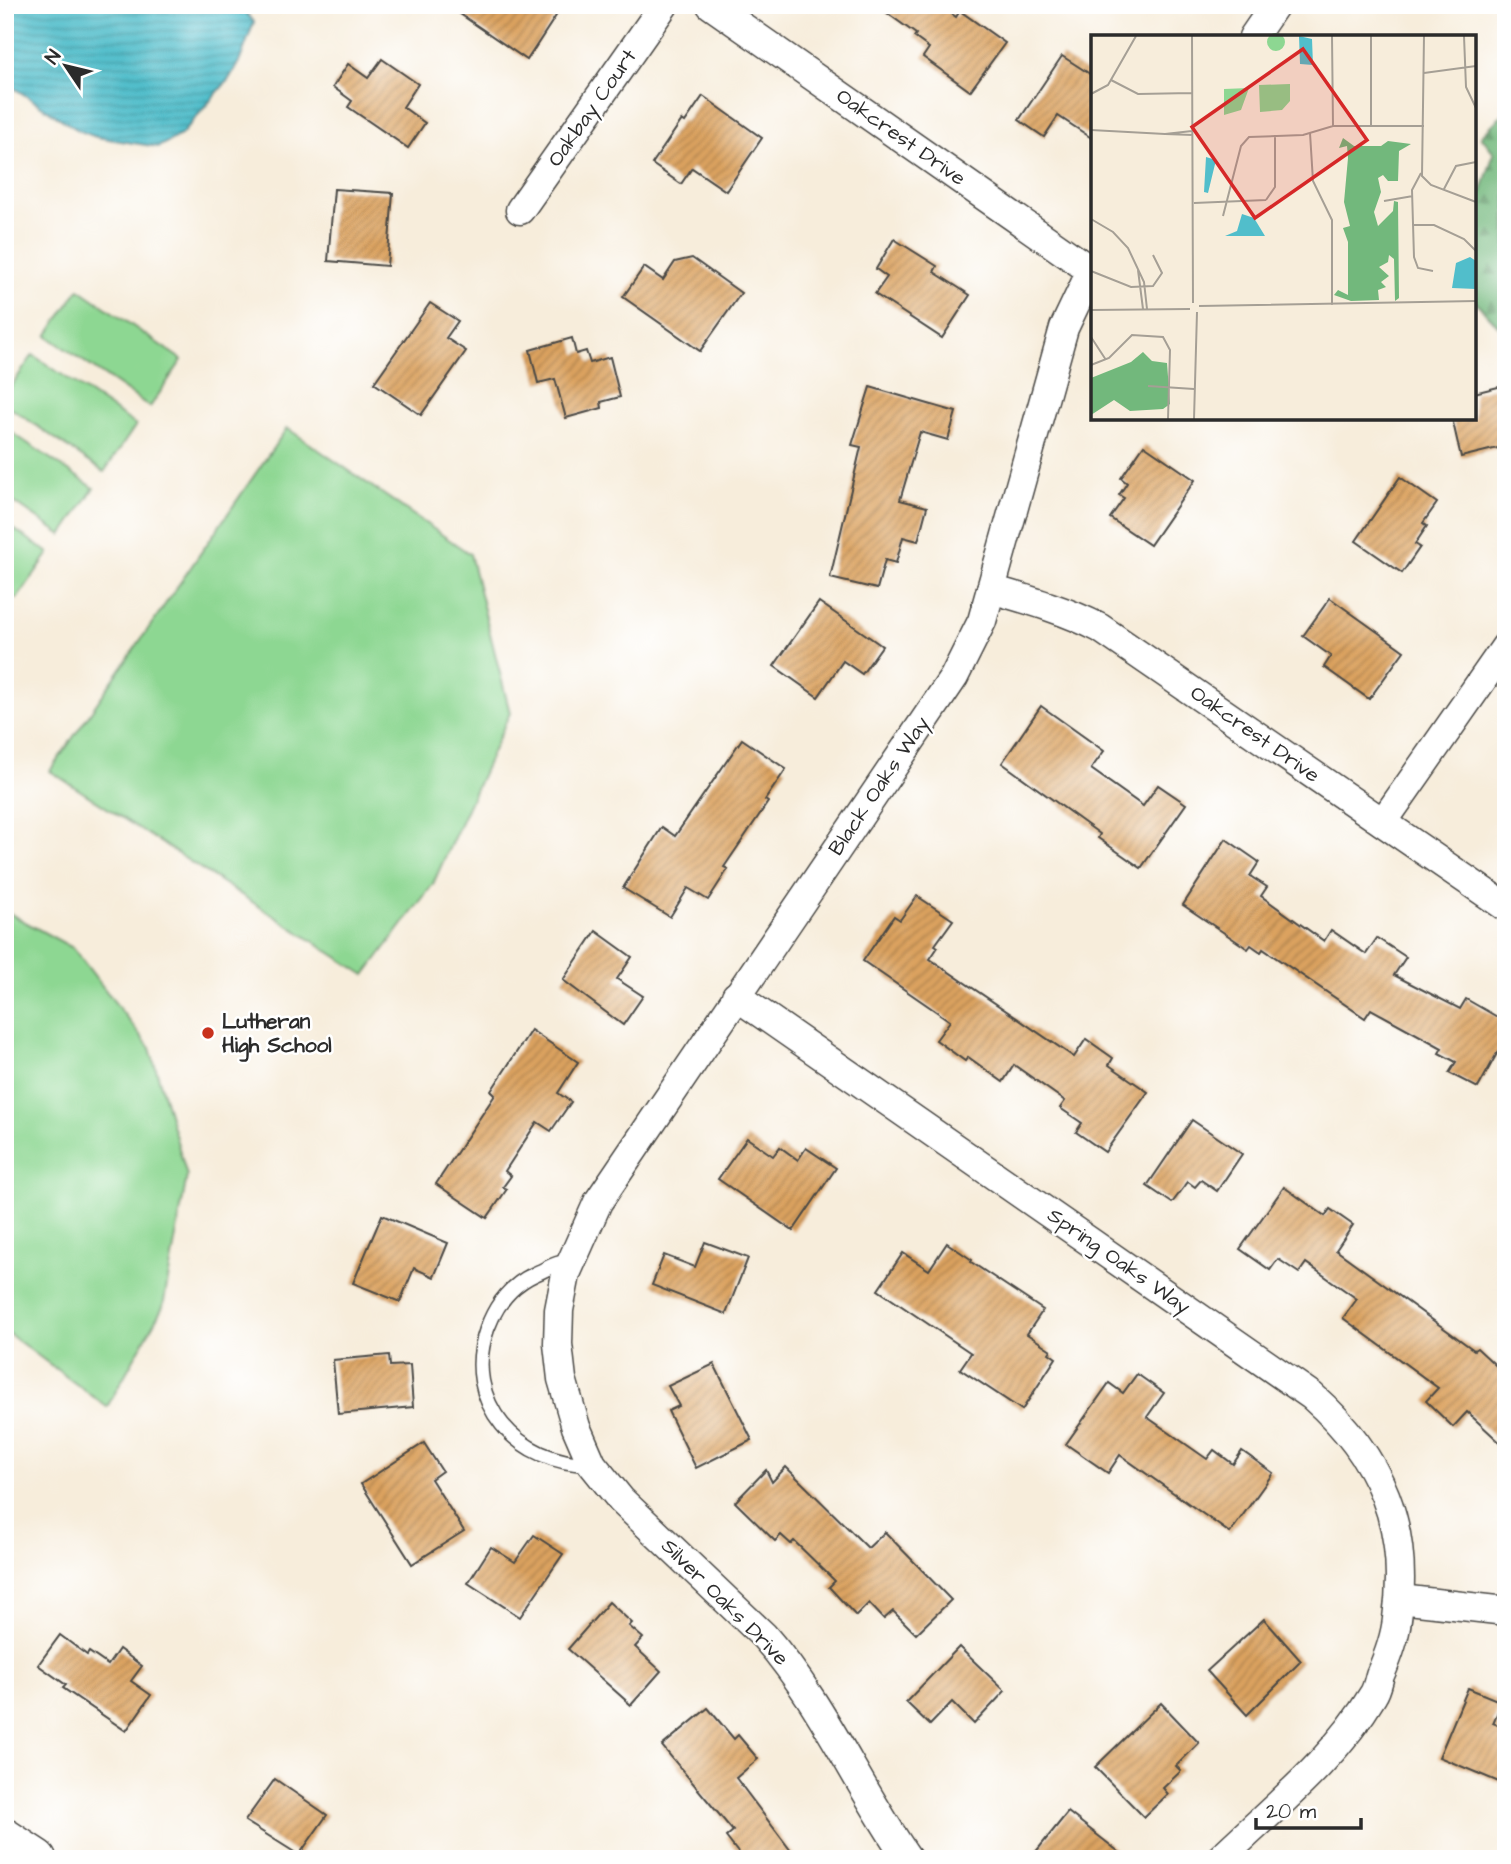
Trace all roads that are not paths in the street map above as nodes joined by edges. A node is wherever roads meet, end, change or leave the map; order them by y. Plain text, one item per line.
1 (664, 5) edge
2 (711, 5) edge
3 (1275, 5) edge
4 (1254, 35) edge
5 (520, 210) dead end
6 (1091, 267) edge
7 (1091, 270) edge
8 (991, 589) junction
9 (1506, 646) edge
10 (1382, 822) junction
11 (1506, 907) edge
12 (736, 996) junction
13 (572, 1262) junction
14 (592, 1464) junction
15 (1400, 1599) junction
16 (1506, 1611) edge
17 (5, 1838) edge
18 (37, 1859) edge
19 (908, 1859) edge
20 (1220, 1859) edge

1 - 5 street, Oakbay Court
2 - 6 street, Oakcrest Drive
3 - 4 street
7 - 8 street, Black Oaks Way
8 - 10 street, Oakcrest Drive
8 - 12 street, Black Oaks Way
9 - 10 street
10 - 11 street, Oakcrest Drive
12 - 13 street, Black Oaks Way
12 - 15 street, Spring Oaks Way
13 - 14 street, Silver Oaks Drive
13 - 14 lane
14 - 19 street, Silver Oaks Drive
15 - 16 street
15 - 20 street, Spring Oaks Way
17 - 18 main road

